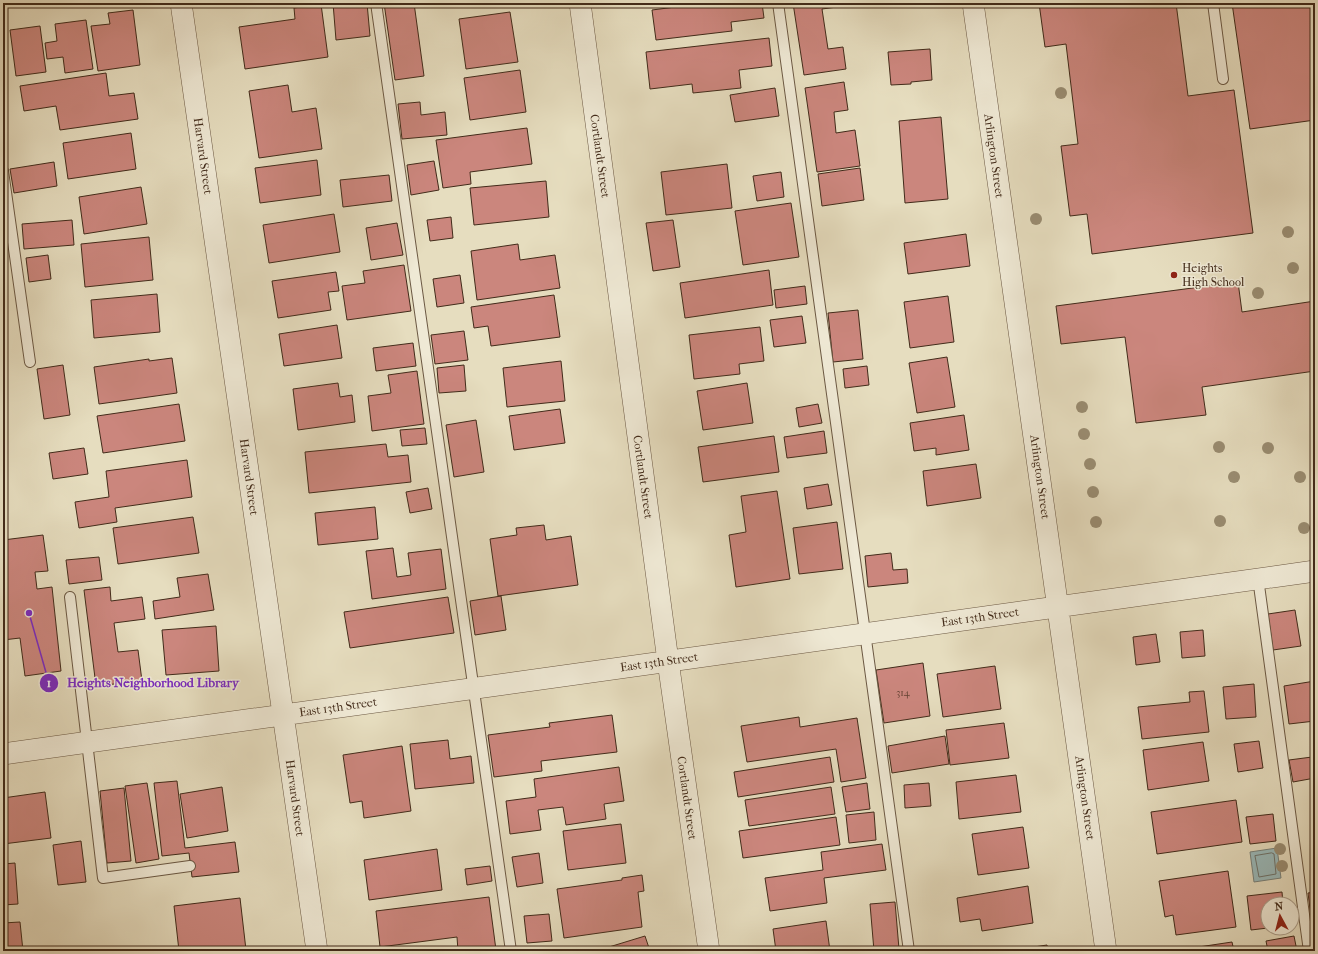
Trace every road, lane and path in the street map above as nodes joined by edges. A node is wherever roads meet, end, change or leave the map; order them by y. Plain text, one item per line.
1 (181, 3) edge
2 (376, 3) edge
3 (580, 3) edge
4 (778, 3) edge
5 (973, 3) edge
6 (1213, 3) edge
7 (1223, 79) dead end
8 (3, 171) edge
9 (30, 362) dead end
10 (1315, 570) edge
11 (1258, 578) junction
12 (70, 597) dead end
13 (1058, 606) junction
14 (866, 633) junction
15 (668, 661) junction
16 (474, 688) junction
17 (283, 715) junction
18 (87, 742) junction
19 (3, 754) edge
20 (190, 866) dead end
21 (317, 951) edge
22 (511, 951) edge
23 (709, 951) edge
24 (909, 951) edge
25 (1106, 951) edge
26 (1309, 951) edge

1 - 17 street, Harvard Street
2 - 16 lane
3 - 15 street, Cortlandt Street
4 - 14 lane
5 - 13 street, Arlington Street
6 - 7 lane
8 - 9 lane
10 - 11 street, East 13th Street
11 - 13 street, East 13th Street
11 - 26 lane
12 - 18 lane
13 - 14 street, East 13th Street
13 - 25 street, Arlington Street
14 - 15 street, East 13th Street
14 - 24 lane
15 - 16 street, East 13th Street
15 - 23 street, Cortlandt Street
16 - 17 street, East 13th Street
16 - 22 lane
17 - 18 street, East 13th Street
17 - 21 street, Harvard Street
18 - 19 street, East 13th Street
18 - 20 lane

